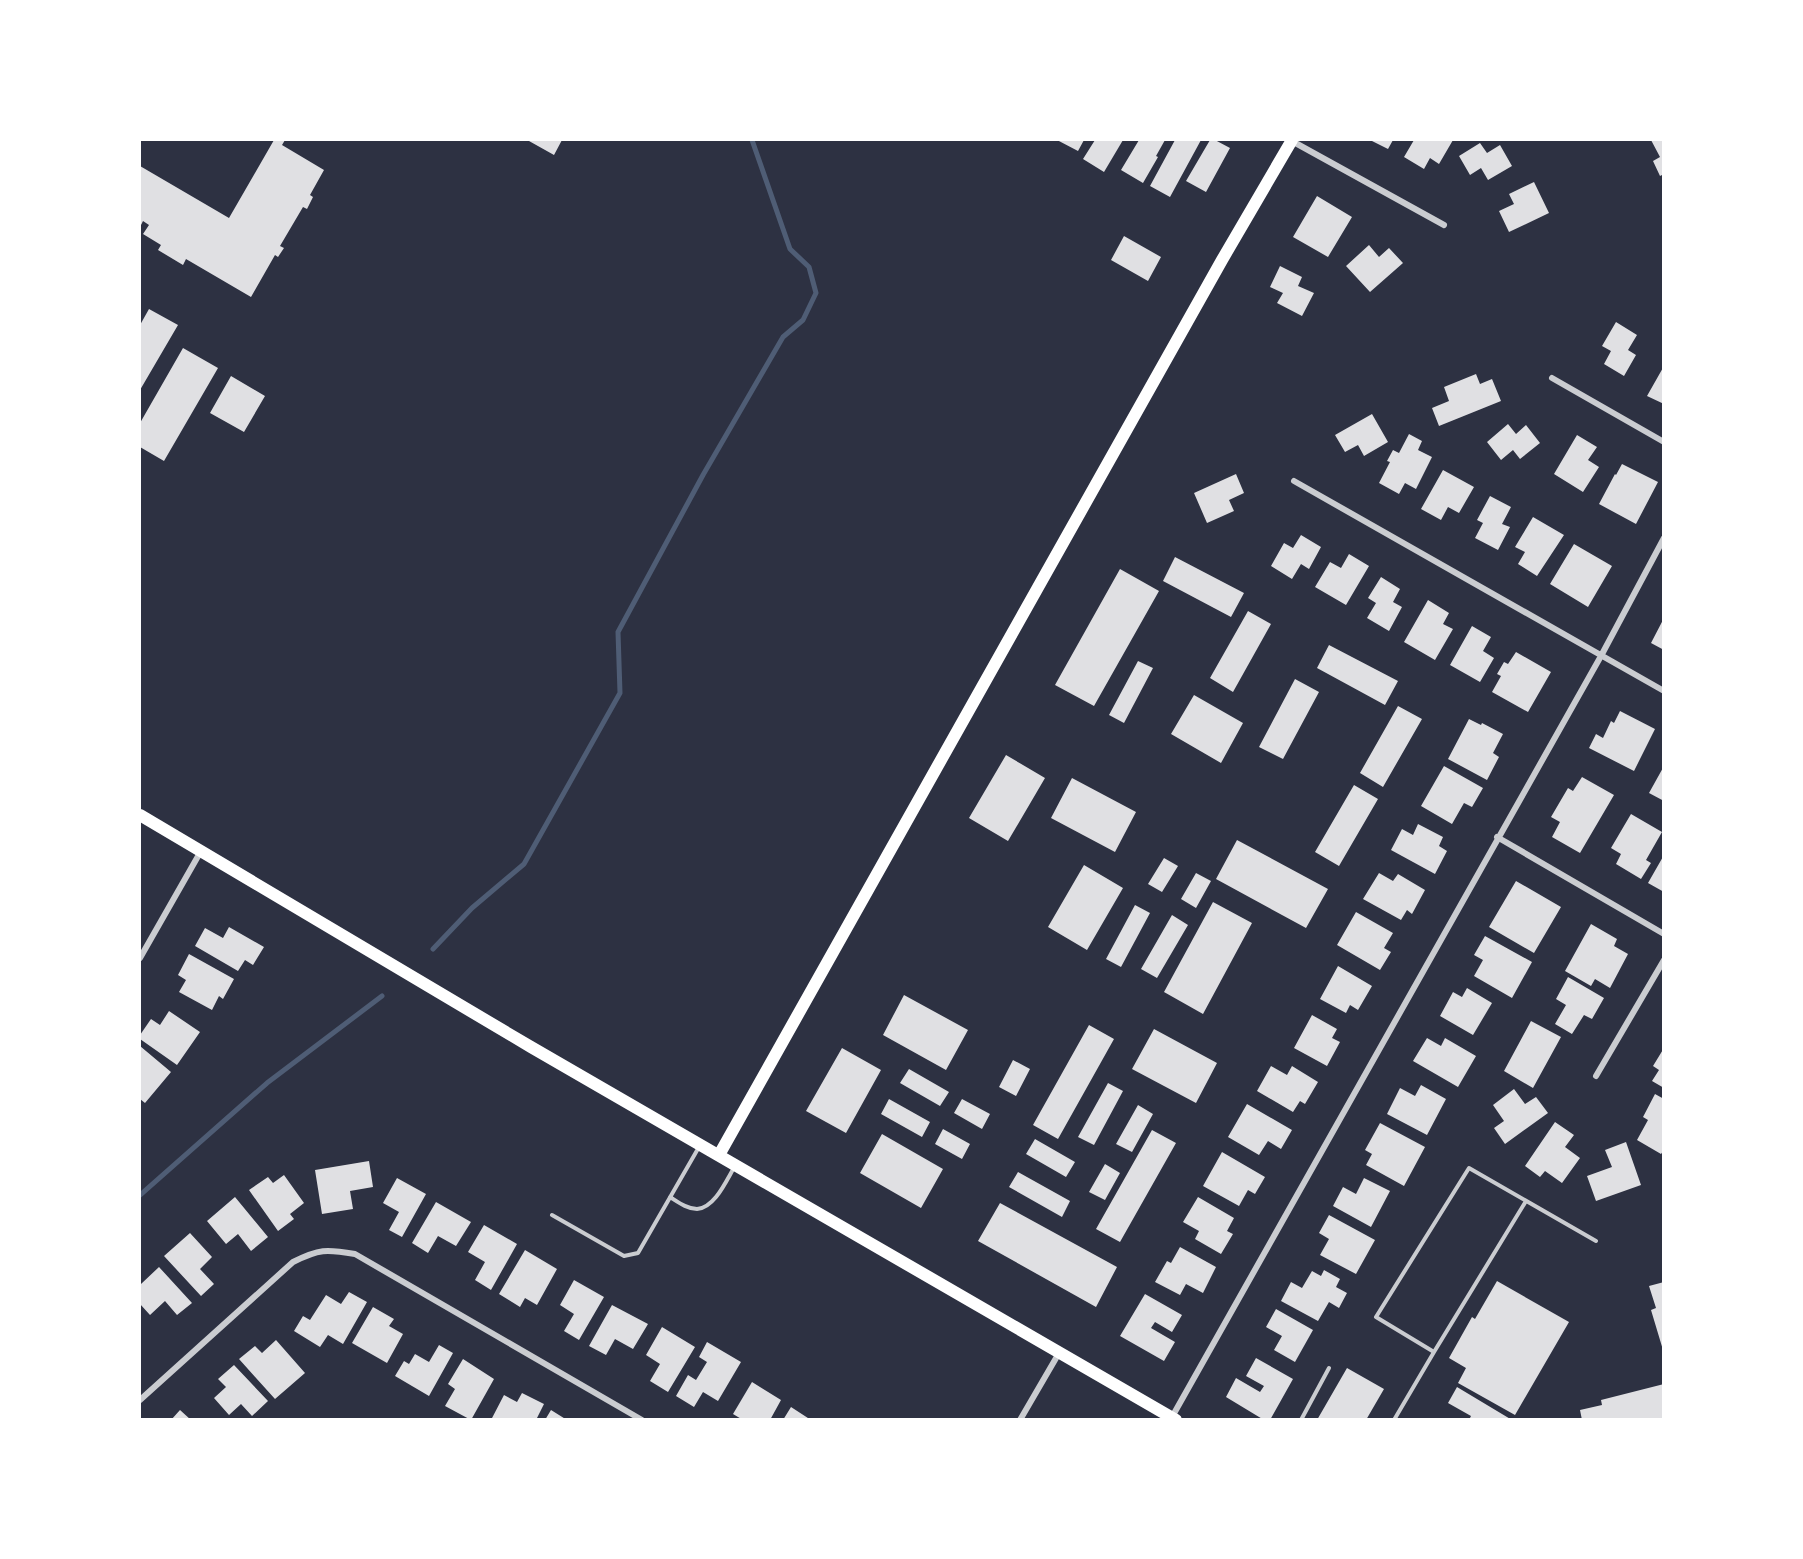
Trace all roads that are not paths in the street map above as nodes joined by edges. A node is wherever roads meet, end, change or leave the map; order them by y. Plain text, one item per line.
1 (1291, 140) edge
2 (1444, 225) dead end
3 (1552, 378) dead end
4 (1664, 442) edge
5 (1294, 481) dead end
6 (1664, 538) edge
7 (1601, 656) junction
8 (1664, 691) edge
9 (140, 815) edge
10 (1497, 837) junction
11 (201, 851) junction
12 (1664, 934) edge
13 (140, 958) edge
14 (1664, 960) edge
15 (1596, 1076) dead end
16 (701, 1144) junction
17 (719, 1155) junction
18 (736, 1165) junction
19 (670, 1197) junction
20 (1527, 1201) junction
21 (552, 1215) dead end
22 (1596, 1241) dead end
23 (1434, 1352) junction
24 (1059, 1353) junction
25 (1329, 1368) dead end
26 (140, 1400) edge
27 (1174, 1418) edge
28 (642, 1419) edge
29 (1020, 1419) edge
30 (1301, 1419) edge
31 (1394, 1419) edge

1 - 2 street
1 - 17 main road
3 - 4 street
5 - 7 street
6 - 7 street
7 - 8 street
7 - 10 street
9 - 11 main road
10 - 12 street
10 - 27 street
11 - 13 street
11 - 16 main road
14 - 15 street
16 - 17 main road
16 - 19 lane
17 - 18 main road
18 - 19 lane
18 - 24 main road
19 - 21 lane
20 - 22 lane
20 - 23 lane
20 - 23 lane
23 - 31 lane
24 - 27 main road
24 - 29 street
25 - 30 lane
26 - 28 street

